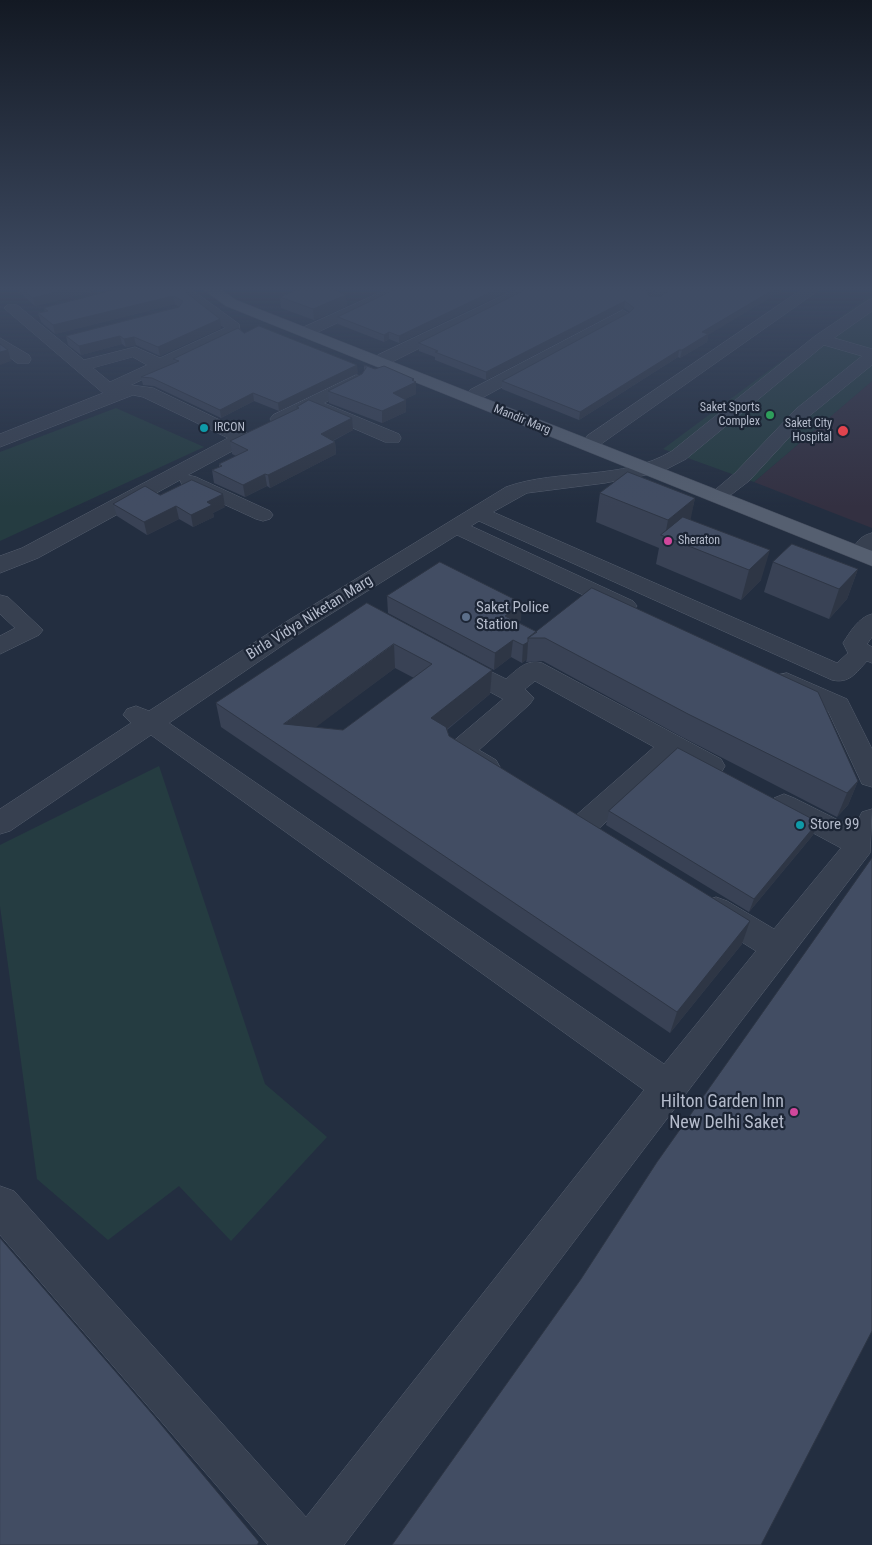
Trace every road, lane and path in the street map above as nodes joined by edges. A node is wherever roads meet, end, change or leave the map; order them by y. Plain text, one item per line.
1 (13, 362) edge
2 (75, 362) edge
3 (95, 362) edge
4 (154, 362) edge
5 (166, 362) edge
6 (382, 362) edge
7 (392, 362) edge
8 (536, 362) edge
9 (707, 362) edge
10 (793, 362) edge
11 (863, 362) edge
12 (160, 365) junction
13 (0, 366) edge
14 (80, 366) junction
15 (356, 380) edge
16 (111, 392) junction
17 (476, 394) junction
18 (310, 404) junction
19 (256, 431) junction
20 (392, 438) dead end
21 (0, 441) edge
22 (589, 443) junction
23 (618, 460) junction
24 (652, 467) junction
25 (174, 474) junction
26 (725, 490) junction
27 (476, 513) junction
28 (263, 514) dead end
29 (456, 526) junction
30 (871, 547) edge
31 (2, 562) edge
32 (332, 595) junction
33 (0, 602) edge
34 (365, 612) edge
35 (643, 614) edge
36 (872, 621) edge
37 (0, 646) edge
38 (440, 654) edge
39 (867, 654) edge
40 (767, 672) edge
41 (507, 691) junction
42 (143, 718) junction
43 (672, 746) junction
44 (872, 776) edge
45 (732, 777) edge
46 (510, 781) edge
47 (766, 795) edge
48 (0, 802) edge
49 (559, 811) edge
50 (0, 824) edge
51 (583, 826) junction
52 (866, 832) edge
53 (608, 842) edge
54 (697, 898) edge
55 (778, 948) junction
56 (668, 1087) junction
57 (0, 1205) edge
58 (299, 1545) edge
59 (314, 1545) edge

1 - 13 street
2 - 14 street
3 - 14 street
4 - 12 street
5 - 12 street
6 - 22 main road, Mandir Marg
7 - 17 main road, Mandir Marg
8 - 17 street
9 - 22 street
10 - 24 street
11 - 26 street
12 - 16 street
14 - 16 street
15 - 18 street
16 - 19 street
16 - 21 street
17 - 22 main road, Mandir Marg
18 - 19 street
18 - 20 street
19 - 25 street
22 - 23 main road
23 - 24 main road
23 - 27 street, Birla Vidya Niketan Marg
23 - 32 street
24 - 26 main road
24 - 30 main road
25 - 28 street
25 - 31 street
26 - 30 main road
27 - 29 street, Birla Vidya Niketan Marg
27 - 39 street
29 - 32 street, Birla Vidya Niketan Marg
29 - 35 street
32 - 34 street
32 - 42 street, Birla Vidya Niketan Marg
33 - 37 street
36 - 39 street
38 - 41 street
40 - 44 street
41 - 43 street
41 - 46 street
42 - 48 street
42 - 50 street, Birla Vidya Niketan Marg
42 - 56 street
43 - 45 street
43 - 51 street
47 - 52 street
49 - 51 street
51 - 53 street
52 - 55 street
54 - 55 street
55 - 56 street
56 - 59 street
57 - 58 street

